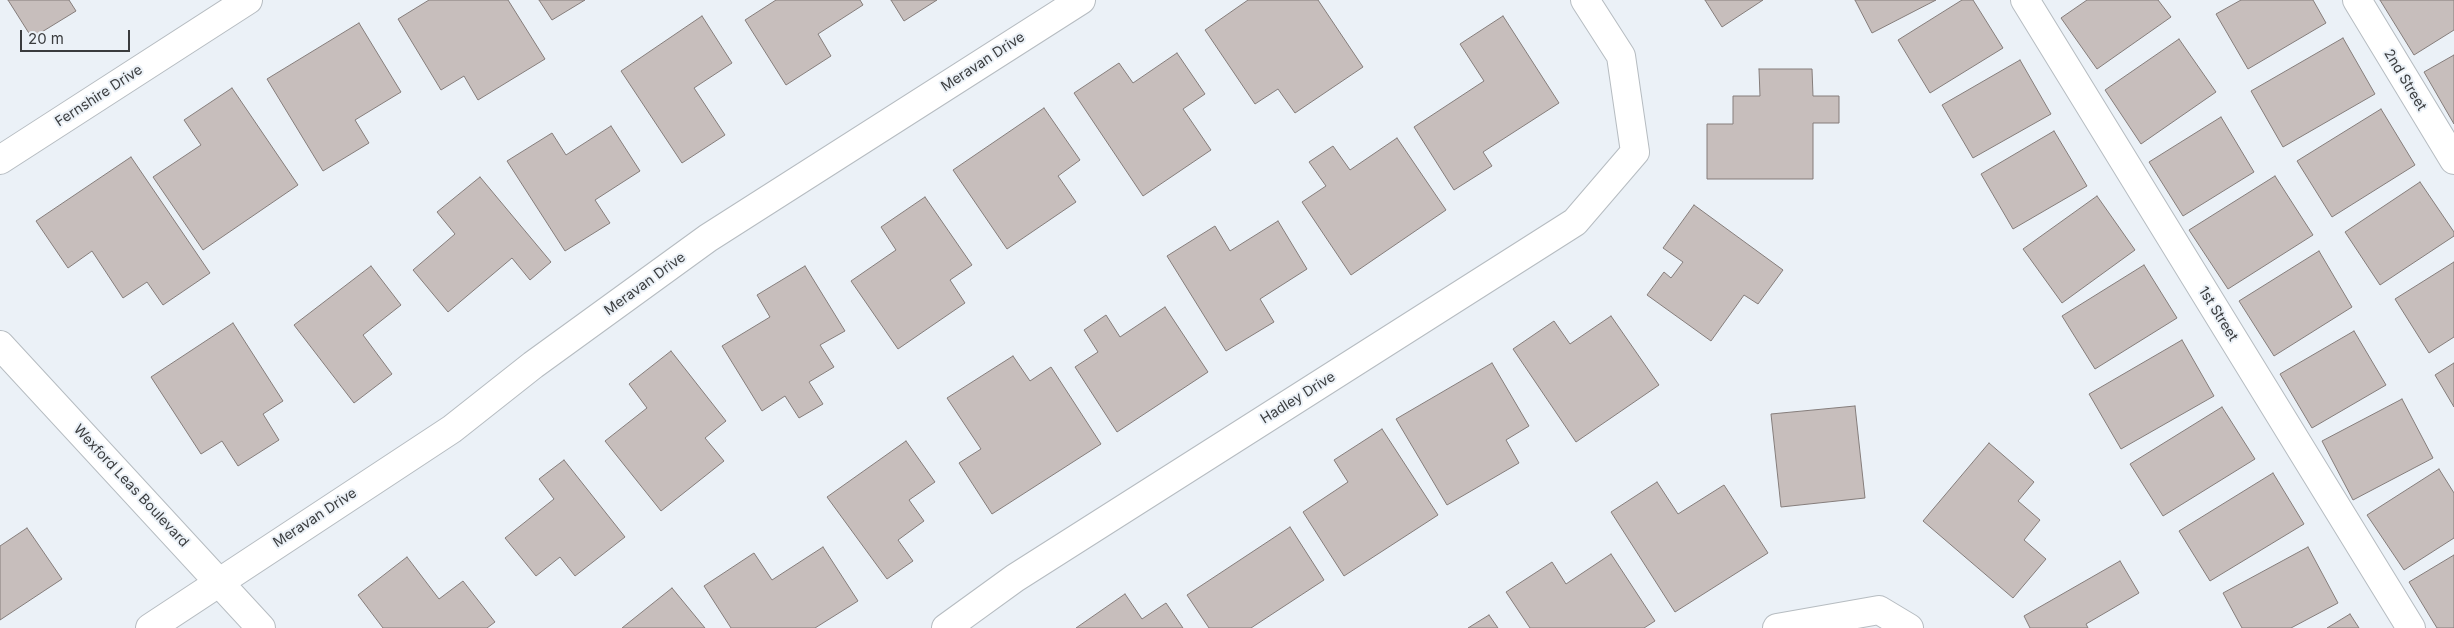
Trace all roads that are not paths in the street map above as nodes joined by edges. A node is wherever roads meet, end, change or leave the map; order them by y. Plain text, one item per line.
1 (248, 0) edge
2 (1081, 0) edge
3 (1585, 0) edge
4 (2024, 0) edge
5 (2357, 0) edge
6 (0, 160) edge
7 (2454, 160) edge
8 (0, 345) edge
9 (218, 581) junction
10 (150, 628) edge
11 (261, 628) edge
12 (946, 628) edge
13 (1777, 628) edge
14 (1908, 628) edge
15 (2411, 628) edge

1 - 6 street, Fernshire Drive
2 - 9 street, Meravan Drive
3 - 12 street, Hadley Drive
4 - 15 street, 1st Street
5 - 7 street, 2nd Street
8 - 9 street, Wexford Leas Boulevard
9 - 10 street, Meravan Drive
9 - 11 street, Wexford Leas Boulevard
13 - 14 street

